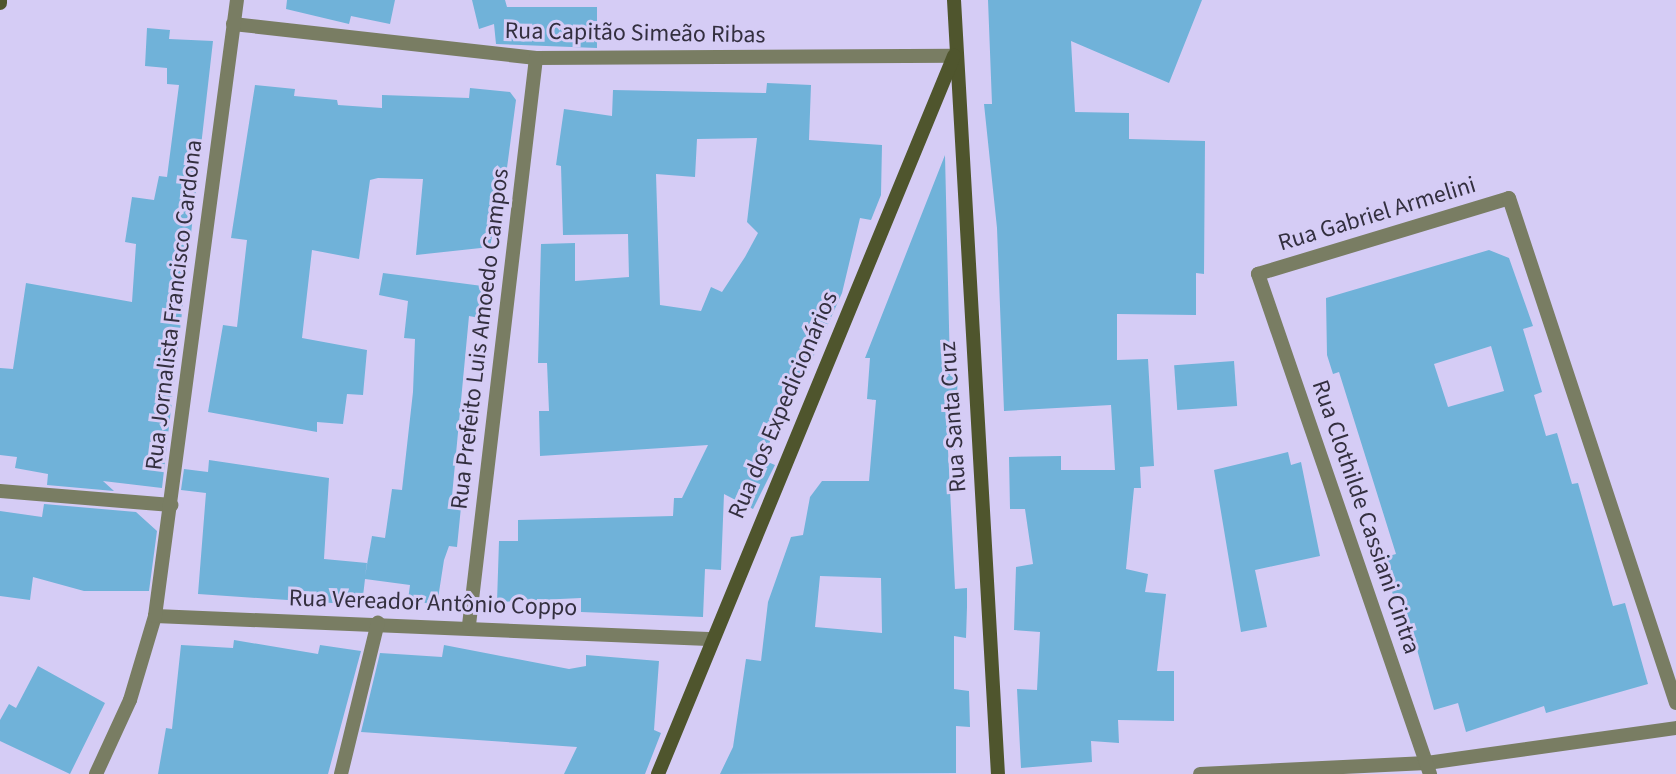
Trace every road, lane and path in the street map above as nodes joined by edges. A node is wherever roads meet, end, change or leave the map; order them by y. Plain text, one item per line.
1 (237, 0) edge
2 (954, 0) edge
3 (233, 24) junction
4 (954, 56) junction
5 (536, 58) junction
6 (1258, 274) joint
7 (0, 491) edge
8 (172, 505) junction
9 (155, 616) junction
10 (378, 622) junction
11 (469, 625) junction
12 (709, 639) junction
13 (1676, 703) edge
14 (1676, 728) edge
15 (1429, 769) edge
16 (96, 774) edge
17 (341, 774) edge
18 (658, 774) edge
19 (998, 774) edge
20 (1200, 774) edge

1 - 3 street, Rua Jornalista Francisco Cardona
2 - 4 street, Rua Santa Cruz
3 - 5 street, Rua Capitão Simeão Ribas
3 - 8 street, Rua Jornalista Francisco Cardona
4 - 5 street, Rua Capitão Simeão Ribas
4 - 12 street, Rua dos Expedicionários
4 - 19 street, Rua Santa Cruz
5 - 11 street, Rua Prefeito Luis Amoedo Campos
6 - 13 street, Rua Gabriel Armelini
6 - 15 street, Rua Clothilde Cassiani Cintra
7 - 8 street
8 - 9 street, Rua Jornalista Francisco Cardona
9 - 10 street, Rua Vereador Antônio Coppo
9 - 16 street, Rua Jornalista Francisco Cardona
10 - 11 street, Rua Vereador Antônio Coppo
10 - 17 street
11 - 12 street, Rua Vereador Antônio Coppo
12 - 18 street, Rua dos Expedicionários
14 - 15 street
15 - 20 street

